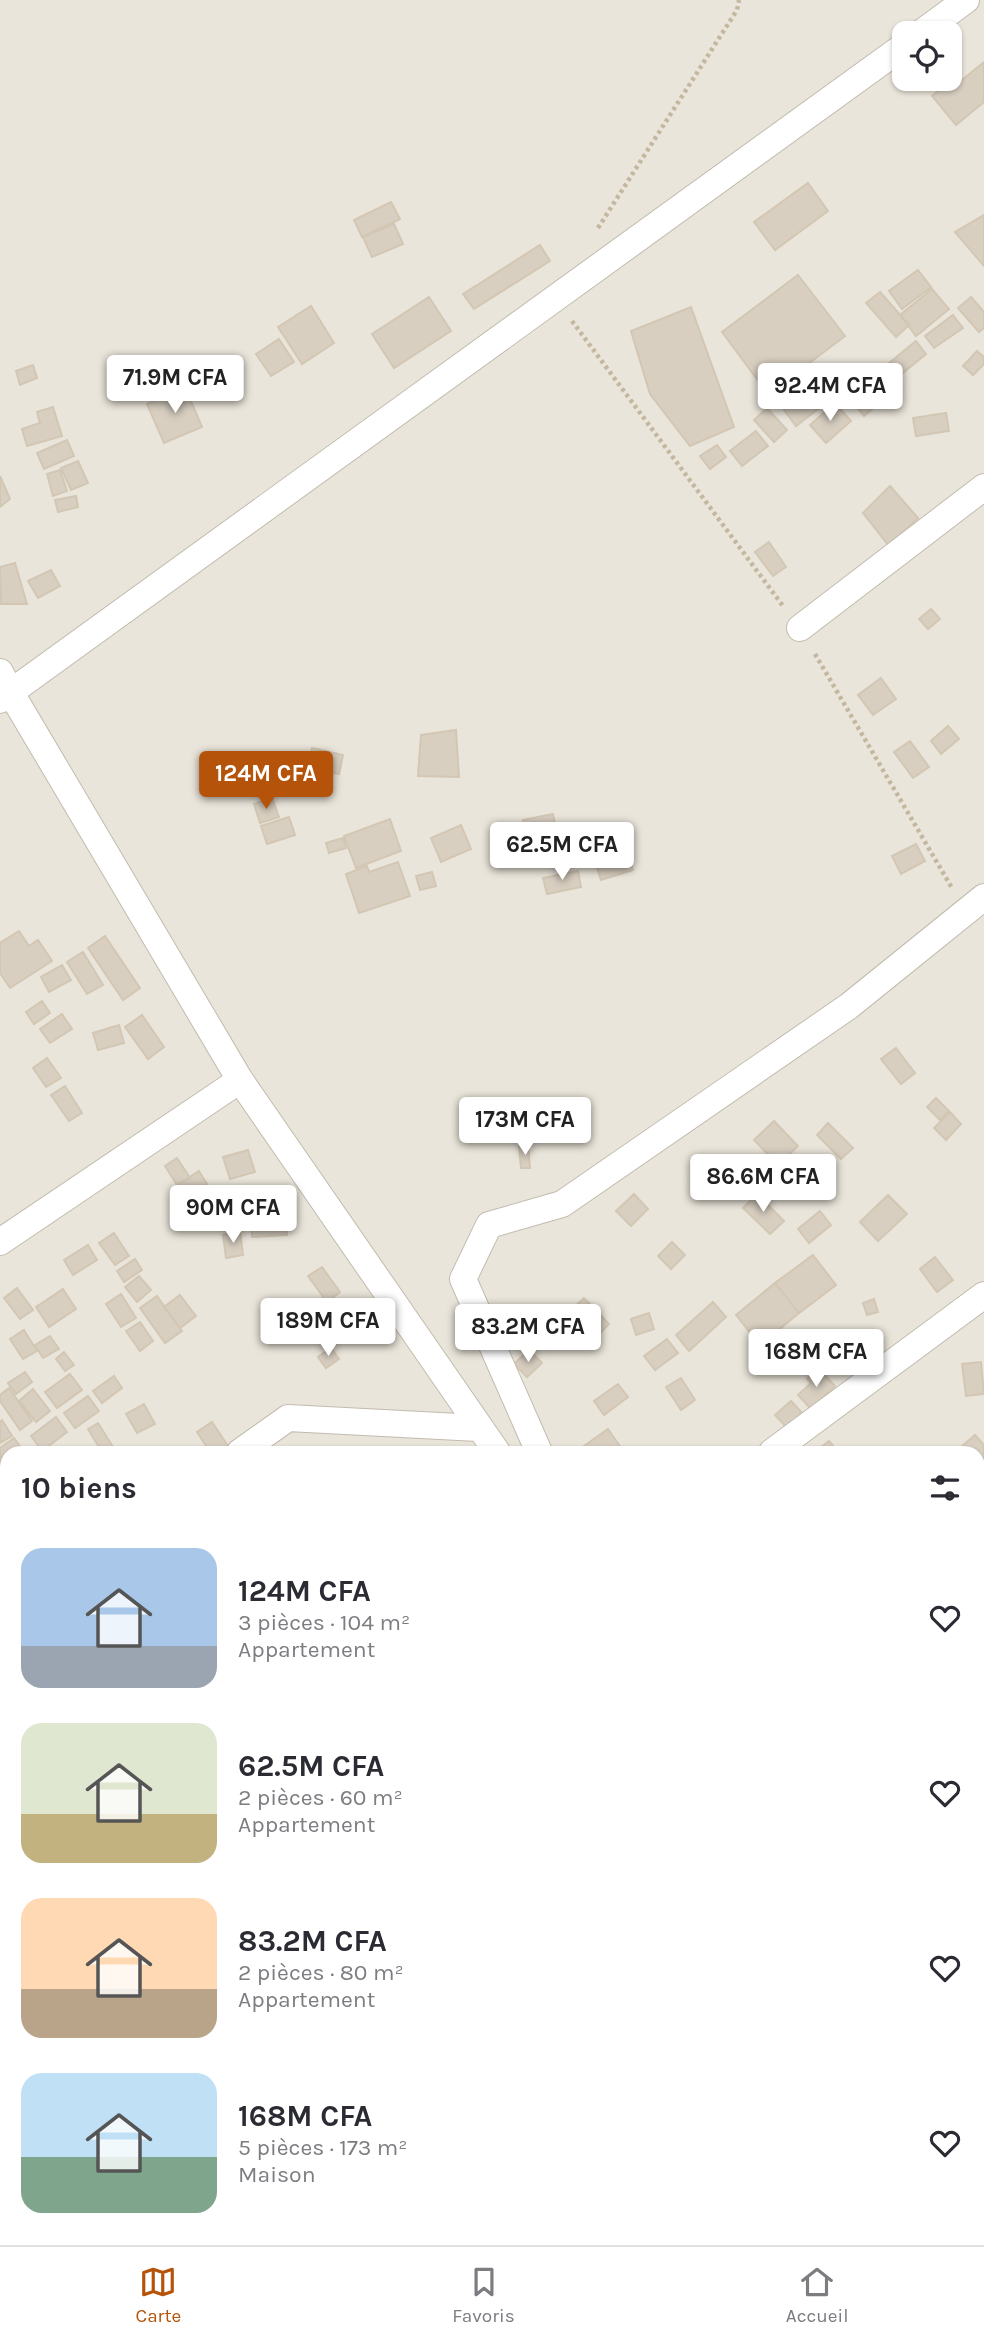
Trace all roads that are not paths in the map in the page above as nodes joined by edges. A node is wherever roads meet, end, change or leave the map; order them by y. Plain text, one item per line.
1 (966, 0) edge
2 (937, 21) edge
3 (892, 54) edge
4 (984, 487) edge
5 (800, 628) road end
6 (4, 689) edge
7 (975, 905) edge
8 (240, 1080) junction
9 (0, 1242) edge
10 (984, 1295) edge
11 (478, 1428) junction
12 (248, 1446) edge
13 (492, 1446) edge
14 (535, 1446) edge
15 (780, 1446) edge

1 - 2 street
3 - 6 street
4 - 5 street
6 - 8 street
7 - 14 street
8 - 9 street
8 - 11 street
10 - 15 street
11 - 12 street
11 - 13 street

